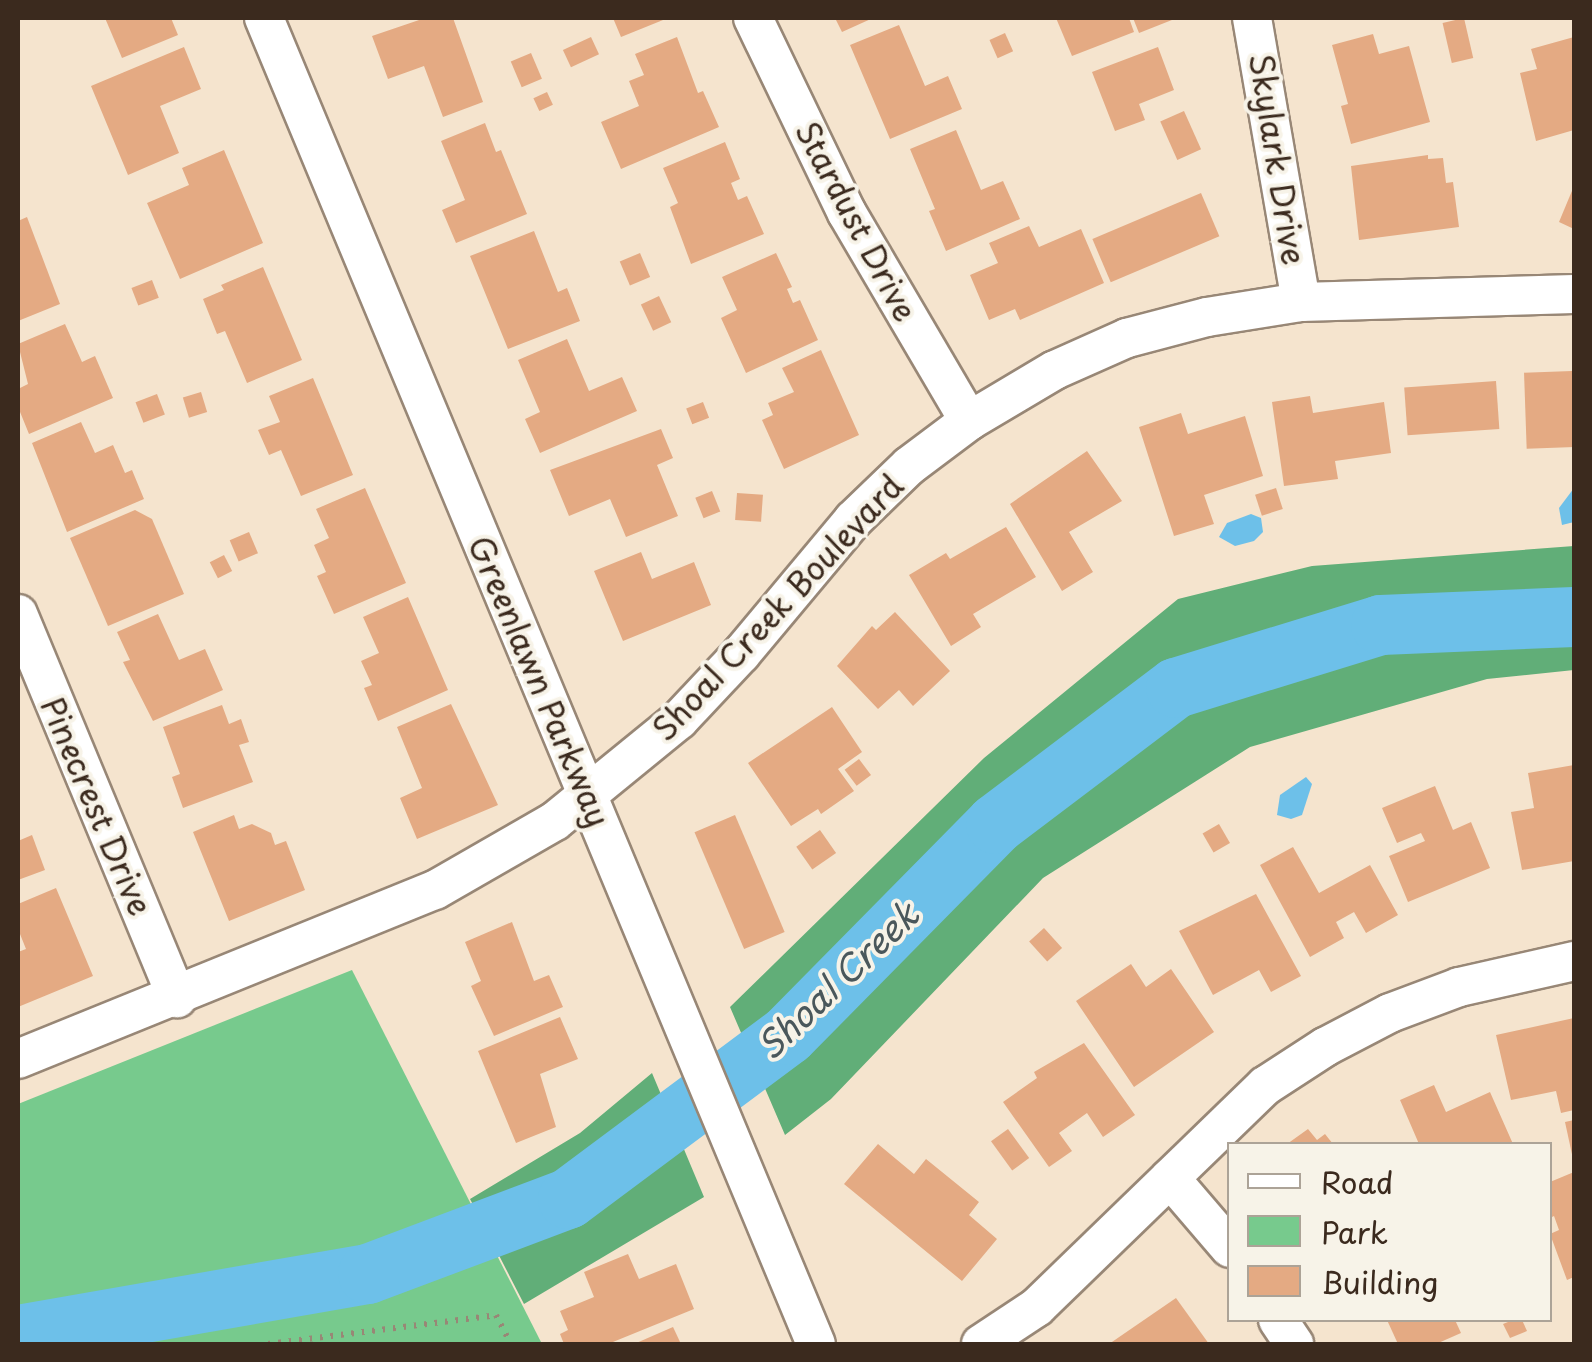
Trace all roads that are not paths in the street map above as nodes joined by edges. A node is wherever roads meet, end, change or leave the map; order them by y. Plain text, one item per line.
1 (264, 18) edge
2 (754, 18) edge
3 (1252, 18) edge
4 (1574, 294) edge
5 (1301, 302) junction
6 (969, 421) junction
7 (18, 614) edge
8 (588, 798) junction
9 (1574, 961) edge
10 (177, 998) junction
11 (18, 1059) edge
12 (1170, 1178) junction
13 (1227, 1244) edge
14 (1279, 1322) edge
15 (816, 1344) edge
16 (982, 1344) edge
17 (1294, 1344) edge

1 - 8 street, Greenlawn Parkway
2 - 6 street, Stardust Drive
3 - 5 street, Skylark Drive
4 - 5 street, Shoal Creek Boulevard
5 - 6 street, Shoal Creek Boulevard
6 - 8 street, Shoal Creek Boulevard
7 - 10 street, Pinecrest Drive
8 - 10 street, Shoal Creek Boulevard
8 - 15 street, Greenlawn Parkway
9 - 12 street
10 - 11 street, Shoal Creek Boulevard
12 - 13 street
12 - 16 street
14 - 17 street

